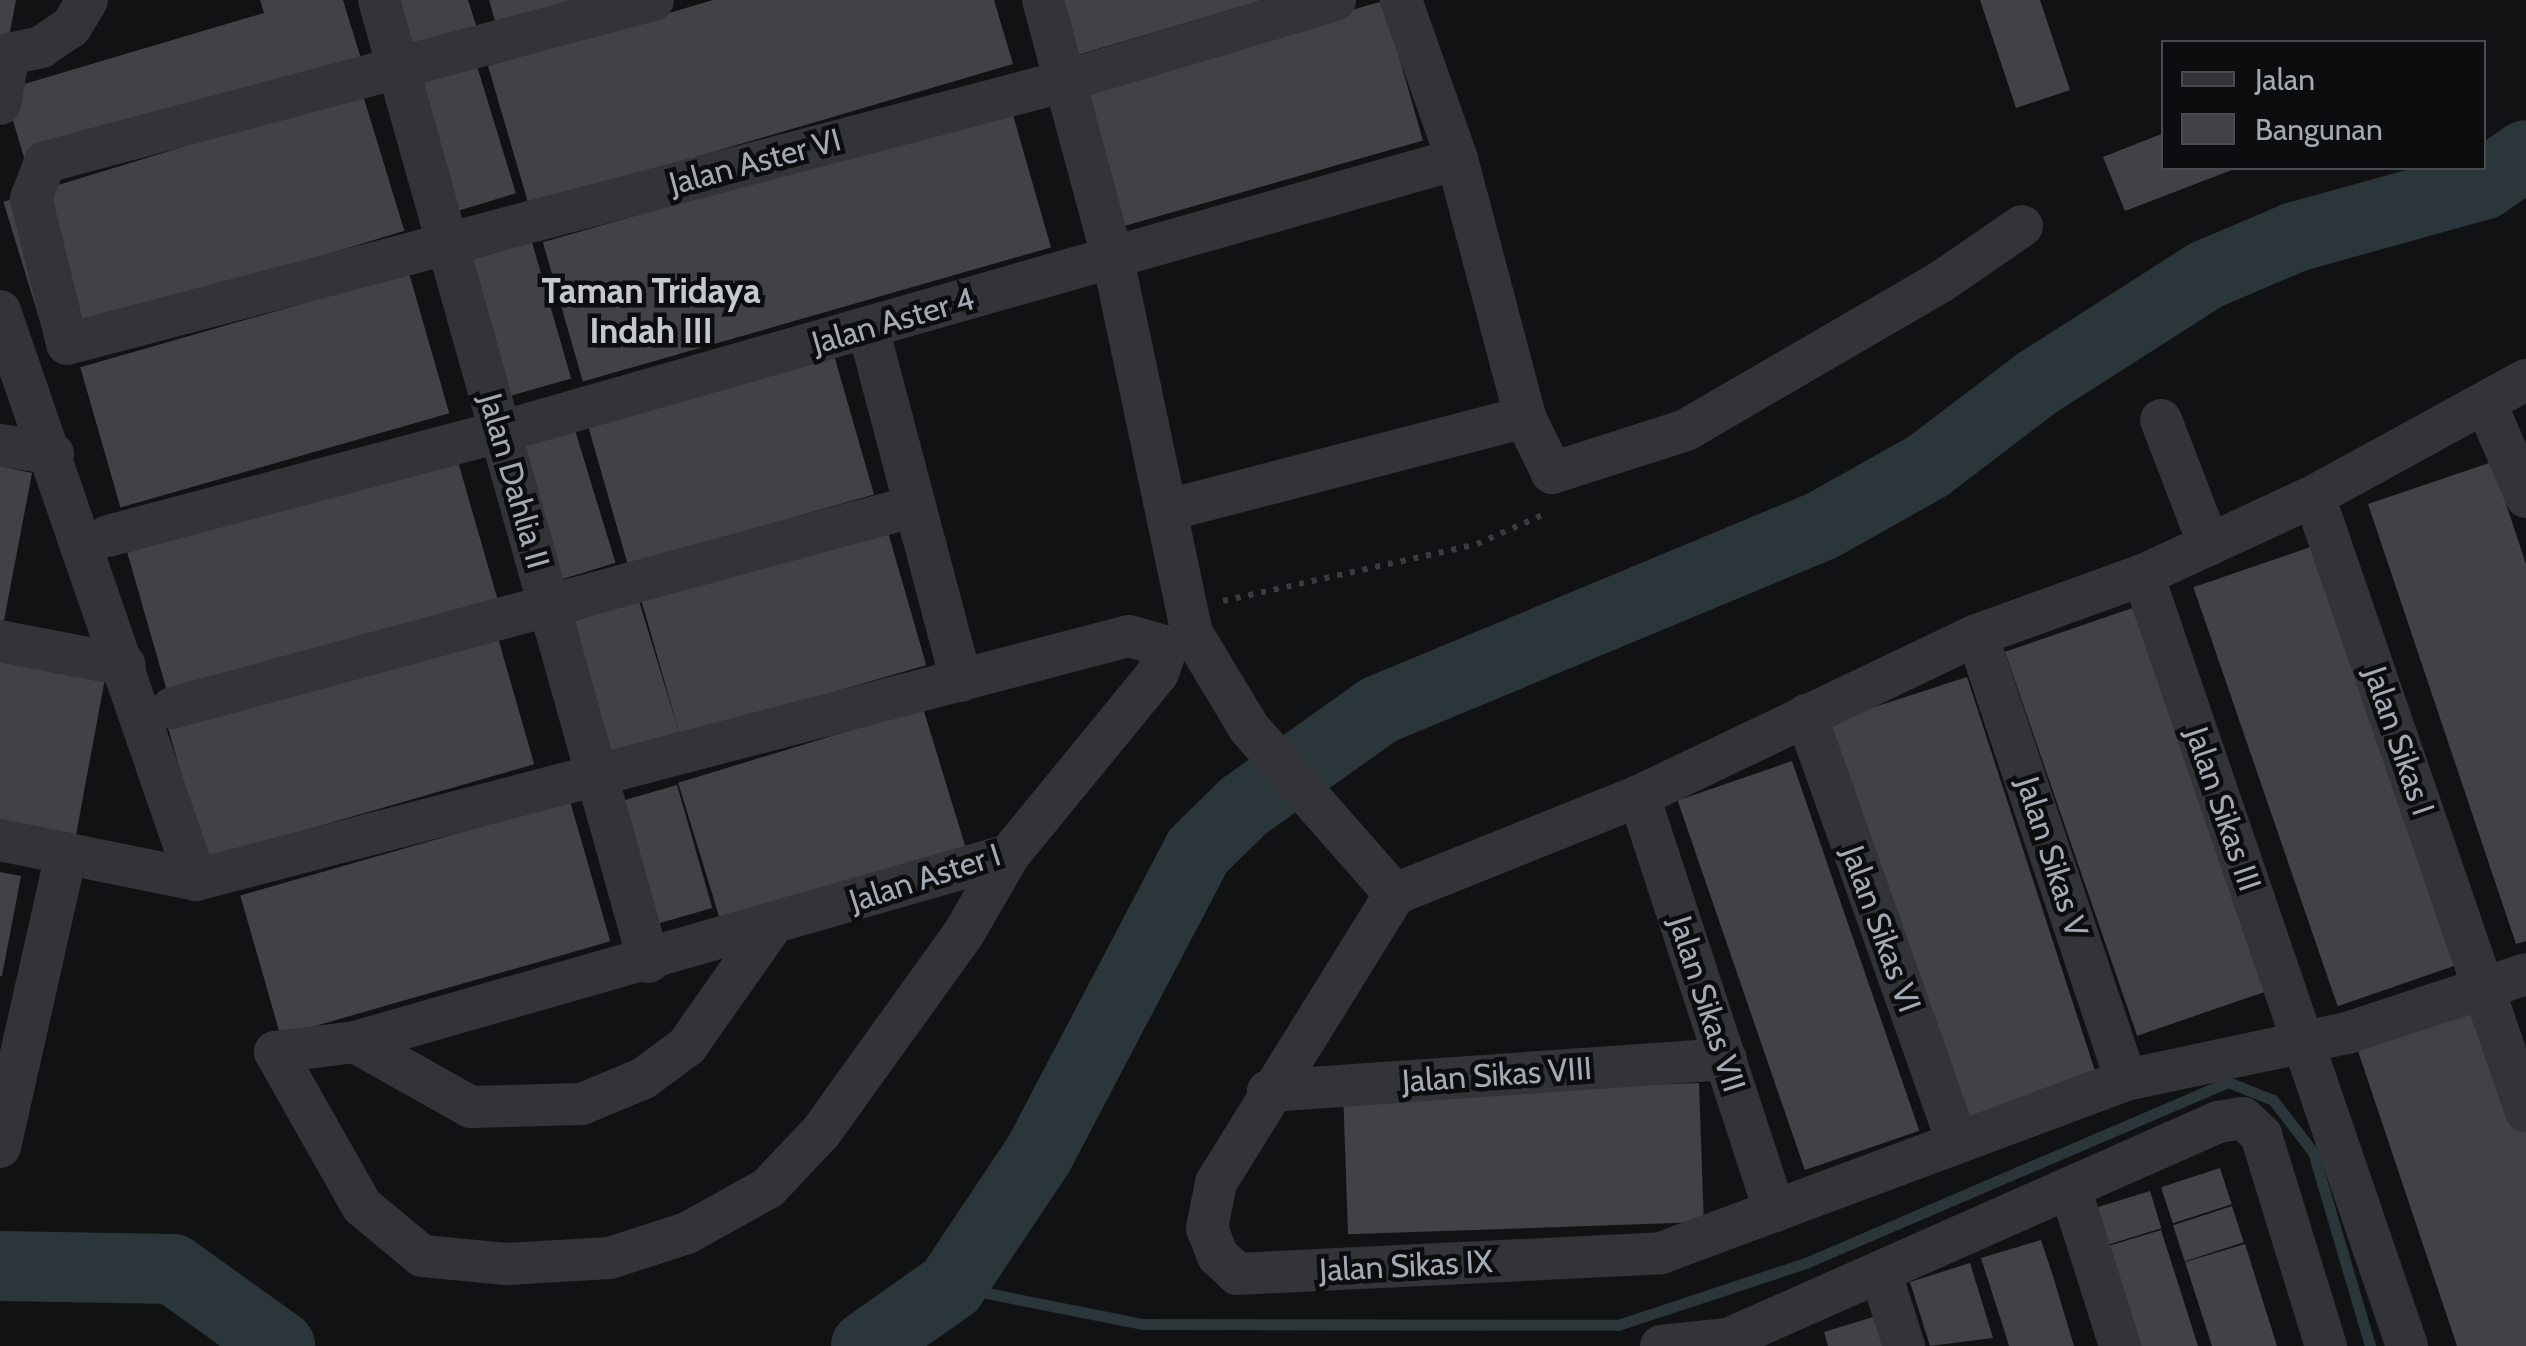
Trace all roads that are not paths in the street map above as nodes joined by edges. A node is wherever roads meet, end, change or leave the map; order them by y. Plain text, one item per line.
1 (87, 0) edge
2 (379, 0) edge
3 (654, 0) edge
4 (1043, 0) edge
5 (1335, 0) edge
6 (1401, 0) edge
7 (4, 54) edge
8 (399, 72) junction
9 (1064, 81) junction
10 (0, 104) edge
11 (1457, 159) junction
12 (2022, 226) dead end
13 (445, 244) junction
14 (1113, 259) junction
15 (0, 312) edge
16 (868, 328) junction
17 (2526, 380) edge
18 (2487, 406) junction
19 (1525, 417) junction
20 (2161, 420) dead end
21 (500, 432) junction
22 (0, 445) edge
23 (53, 454) junction
24 (2314, 496) junction
25 (2526, 497) edge
26 (914, 506) junction
27 (1168, 510) junction
28 (108, 536) dead end
29 (2208, 545) junction
30 (2143, 575) junction
31 (548, 604) junction
32 (1183, 630) junction
33 (1978, 635) junction
34 (0, 640) edge
35 (125, 665) junction
36 (961, 680) junction
37 (172, 708) dead end
38 (1806, 715) junction
39 (598, 780) junction
40 (1639, 796) junction
41 (0, 840) edge
42 (66, 854) junction
43 (1008, 855) junction
44 (196, 880) junction
45 (1396, 894) junction
46 (770, 928) junction
47 (650, 962) junction
48 (2526, 974) edge
49 (2485, 986) junction
50 (355, 1042) junction
51 (2303, 1042) junction
52 (1726, 1059) junction
53 (2126, 1080) junction
54 (1268, 1091) junction
55 (2526, 1112) edge
56 (1957, 1142) junction
57 (0, 1147) edge
58 (2070, 1188) junction
59 (1775, 1211) junction
60 (1881, 1274) junction
61 (1729, 1343) edge
62 (1662, 1346) edge
63 (1904, 1346) edge
64 (2120, 1346) edge
65 (2326, 1346) edge
66 (2408, 1346) edge

1 - 7 street
2 - 8 street, Jalan Dahlia II
3 - 8 street
4 - 9 street
5 - 9 street, Jalan Aster VI
6 - 11 street
7 - 10 street
8 - 13 street, Jalan Dahlia II
8 - 13 street, Jalan Aster VI
9 - 13 street, Jalan Aster VI
9 - 14 street
11 - 14 street, Jalan Aster 4
11 - 19 street
12 - 19 street
13 - 21 street, Jalan Dahlia II
14 - 16 street, Jalan Aster 4
14 - 27 street
15 - 23 street
16 - 21 street, Jalan Aster 4
16 - 26 street
17 - 18 street
18 - 24 street
18 - 25 street
19 - 27 street
20 - 29 street
21 - 28 street, Jalan Aster 4
21 - 31 street, Jalan Dahlia II
22 - 23 street
23 - 35 street
24 - 29 street
24 - 49 street, Jalan Sikas I
26 - 31 street
26 - 36 street
27 - 32 street
29 - 30 street
30 - 33 street
30 - 51 street, Jalan Sikas III
31 - 37 street
31 - 39 street, Jalan Dahlia II
32 - 36 street
32 - 43 street, Jalan Aster I
32 - 45 street
33 - 38 street
33 - 53 street, Jalan Sikas V
34 - 35 street
35 - 44 street
36 - 39 street
38 - 40 street
38 - 56 street, Jalan Sikas VI
39 - 44 street
39 - 47 street, Jalan Dahlia II
40 - 45 street
40 - 52 street, Jalan Sikas VII
41 - 42 street
42 - 44 street
42 - 57 street
43 - 46 street, Jalan Aster I
43 - 50 street, Jalan Aster I
45 - 54 street
46 - 47 street, Jalan Aster I
46 - 50 street
47 - 50 street, Jalan Aster I
48 - 49 street
49 - 51 street
49 - 55 street, Jalan Sikas I
51 - 53 street
51 - 66 street, Jalan Sikas III
52 - 54 street, Jalan Sikas VIII
52 - 59 street, Jalan Sikas VII
53 - 56 street
54 - 59 street, Jalan Sikas IX
56 - 59 street
58 - 60 street
58 - 64 street
58 - 65 street
60 - 61 street
60 - 63 street
61 - 62 street

